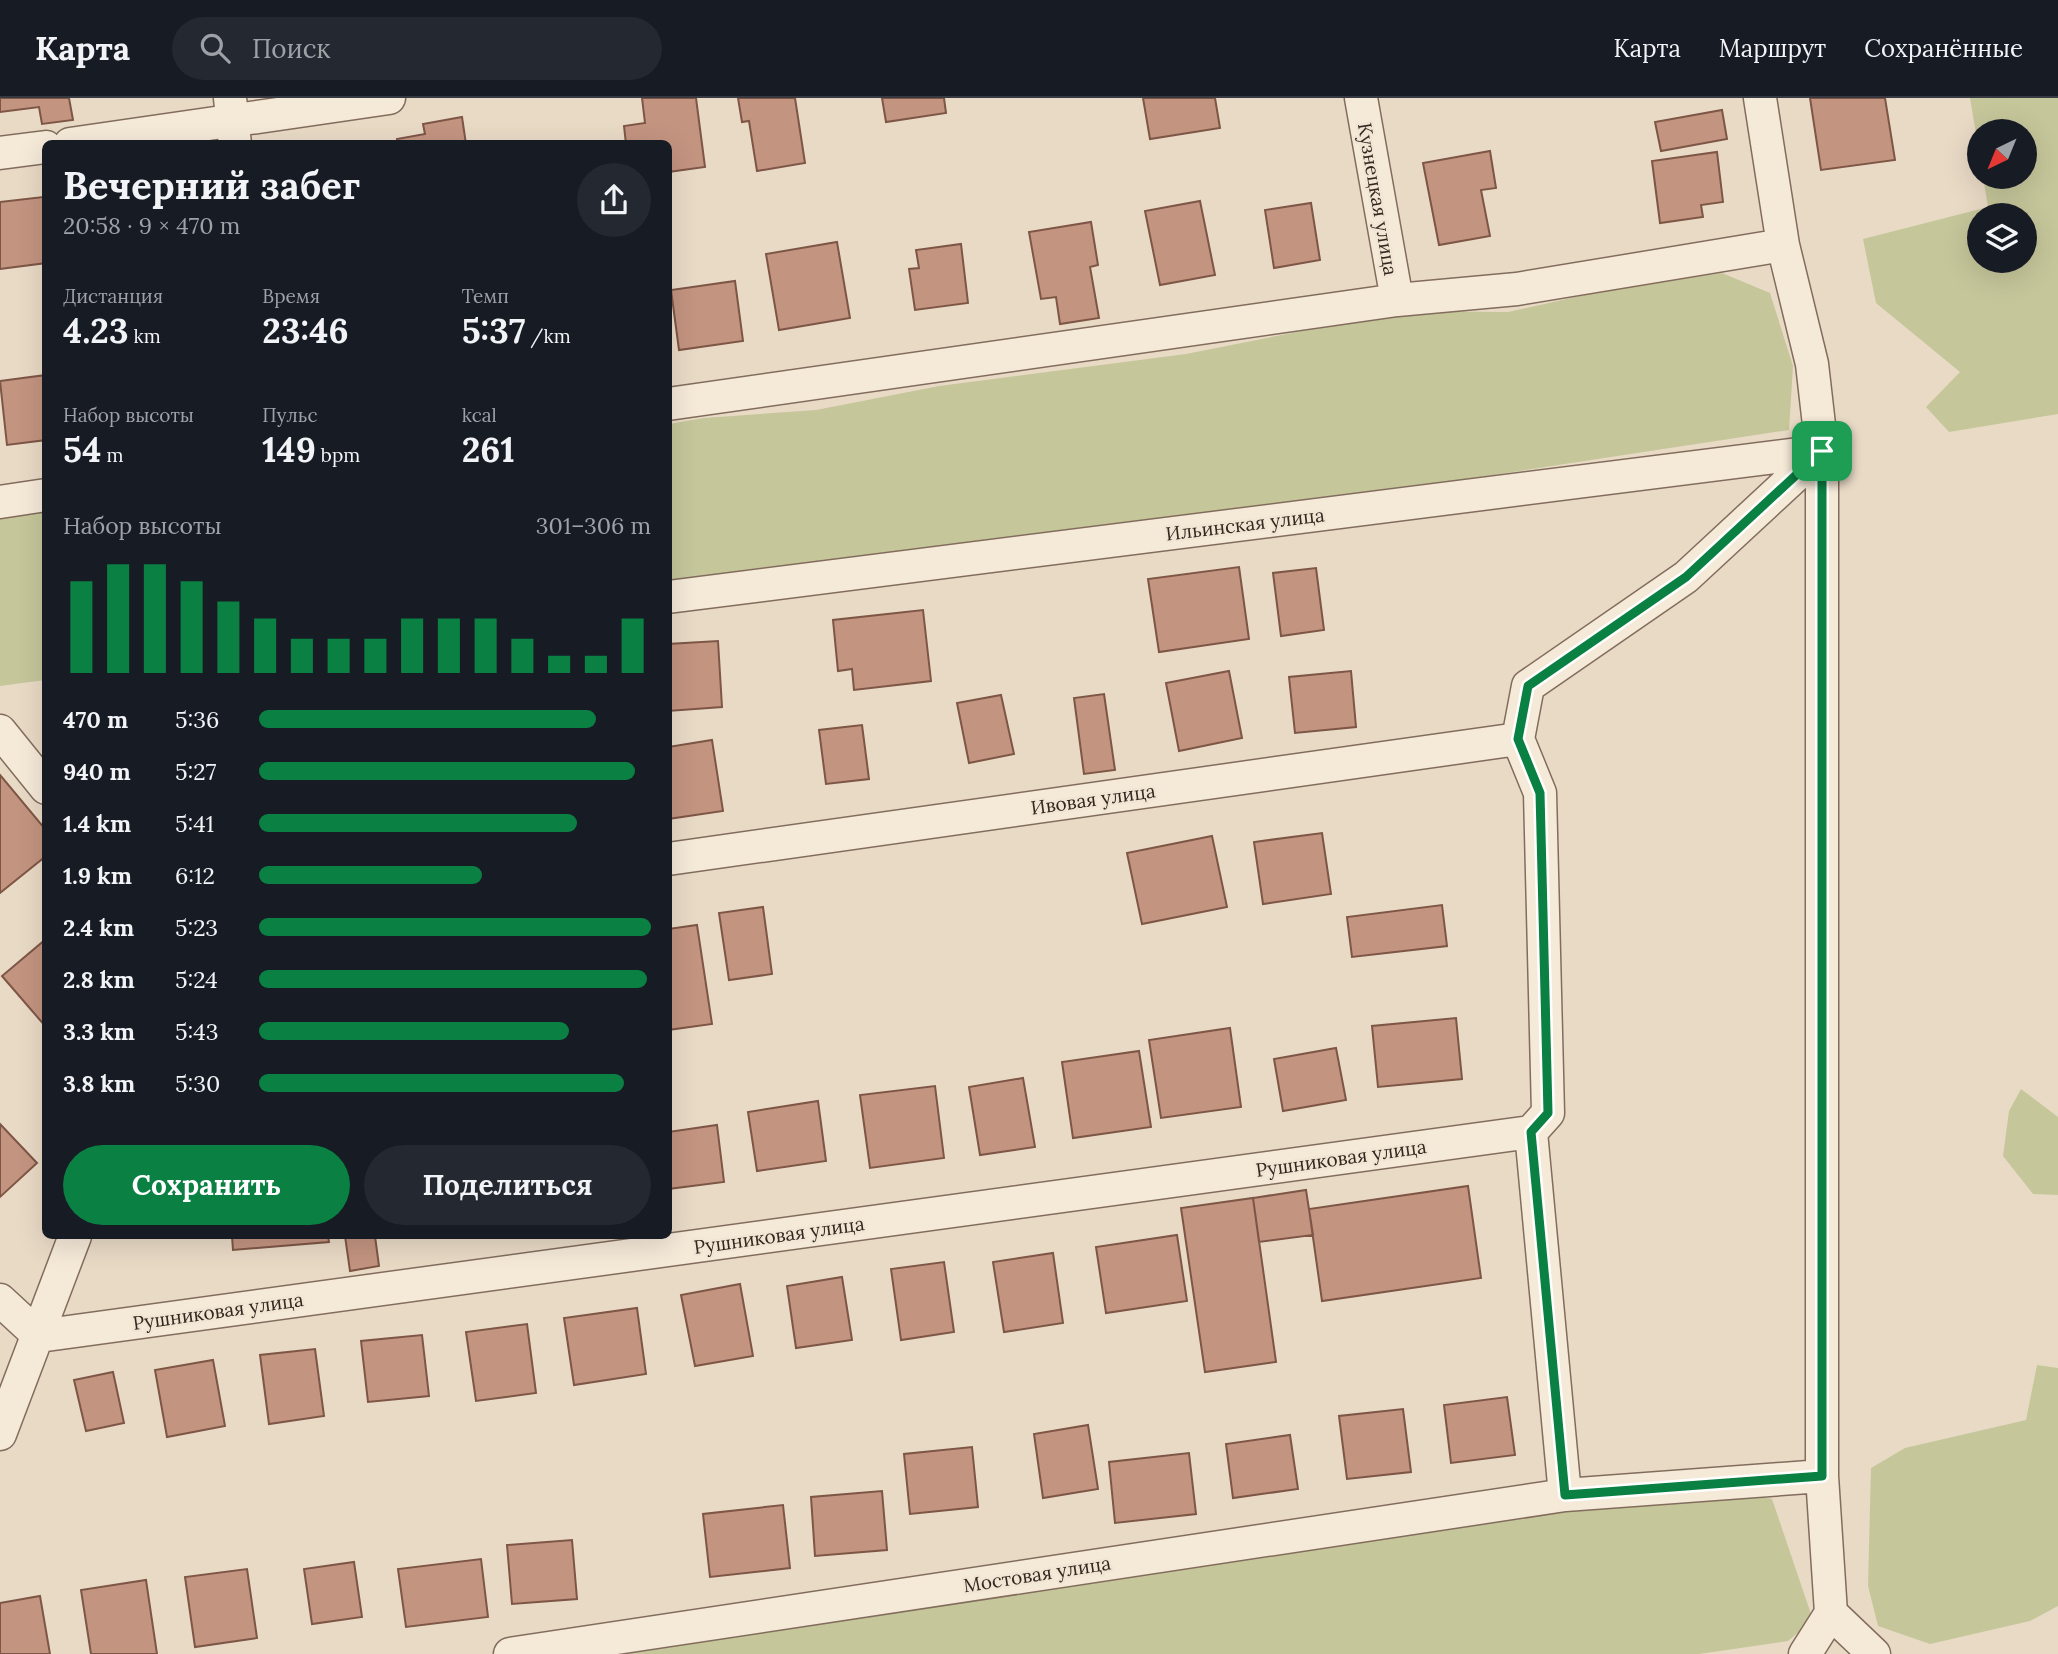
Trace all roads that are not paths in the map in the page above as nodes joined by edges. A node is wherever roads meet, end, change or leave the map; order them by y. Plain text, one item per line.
1 (389, 98) edge
2 (1361, 98) edge
3 (1760, 98) edge
4 (233, 121) edge
5 (98, 140) edge
6 (42, 148) edge
7 (0, 153) edge
8 (1783, 246) junction
9 (1397, 300) junction
10 (672, 403) edge
11 (1822, 451) junction
12 (42, 496) edge
13 (0, 502) edge
14 (672, 596) edge
15 (0, 731) edge
16 (1518, 739) junction
17 (42, 783) edge
18 (672, 858) edge
19 (1531, 1132) junction
20 (74, 1239) edge
21 (0, 1300) edge
22 (39, 1336) junction
23 (0, 1434) edge
24 (1822, 1476) junction
25 (1565, 1495) junction
26 (1831, 1614) junction
27 (510, 1654) edge
28 (1805, 1654) edge
29 (1874, 1654) edge

1 - 4 street
2 - 9 street, Кузнецкая улица
3 - 8 street
4 - 5 street
6 - 7 street
8 - 9 street
8 - 11 street
9 - 10 street
11 - 14 street, Ильинская улица
11 - 16 street
11 - 24 street
12 - 13 street
15 - 17 street
16 - 18 street, Ивовая улица
16 - 19 street
19 - 22 street, Рушниковая улица
19 - 25 street
20 - 22 street
21 - 22 street
22 - 23 street
24 - 25 street, Мостовая улица
24 - 26 street
25 - 27 street, Мостовая улица
26 - 28 street
26 - 29 street

